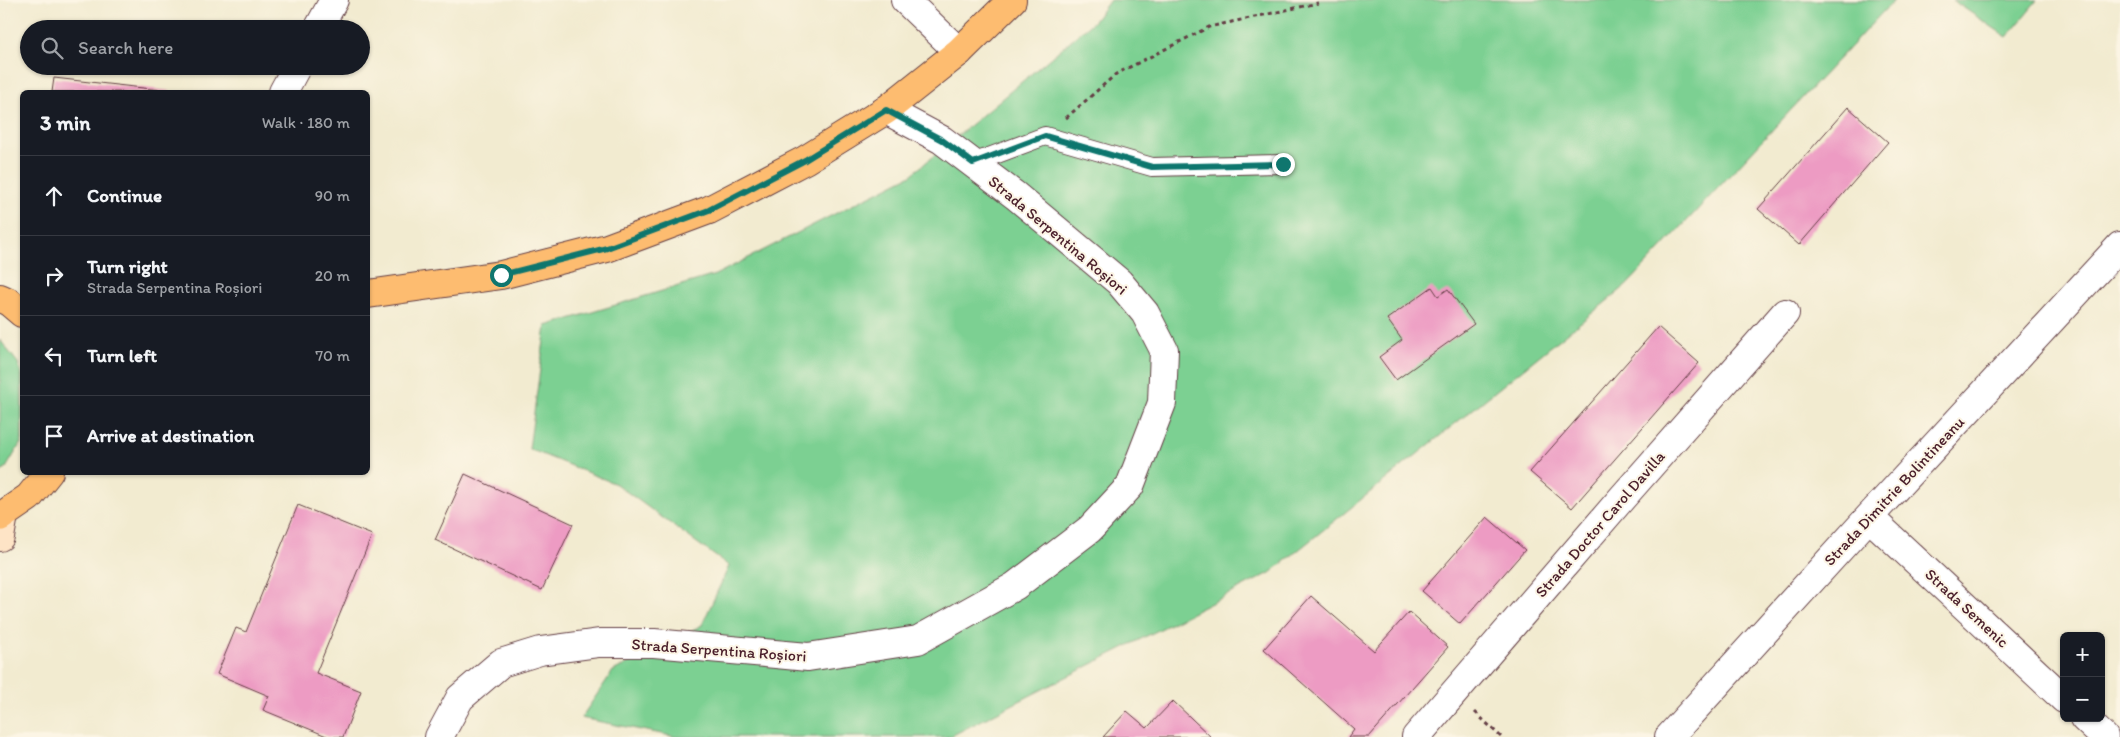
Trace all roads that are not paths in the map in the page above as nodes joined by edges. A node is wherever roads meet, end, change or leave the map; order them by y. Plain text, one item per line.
1 (334, 0) edge
2 (905, 0) edge
3 (1012, 0) edge
4 (323, 20) edge
5 (959, 52) junction
6 (292, 75) edge
7 (284, 90) edge
8 (886, 110) junction
9 (973, 163) junction
10 (1283, 164) dead end
11 (2119, 250) edge
12 (370, 294) edge
13 (1785, 313) dead end
14 (47, 475) edge
15 (1870, 516) junction
16 (1, 523) edge
17 (2060, 695) edge
18 (2088, 722) edge
19 (439, 737) edge
20 (1416, 737) edge
21 (1669, 737) edge
22 (2104, 737) edge

1 - 4 street
2 - 5 street
3 - 5 main road
5 - 8 main road
6 - 7 street
8 - 9 street, Strada Serpentina Roșiori
8 - 12 main road
9 - 10 lane
9 - 19 street, Strada Serpentina Roșiori
11 - 15 street, Strada Dimitrie Bolintineanu
13 - 20 street, Strada Doctor Carol Davilla
14 - 16 main road
15 - 17 street, Strada Semenic
15 - 21 street, Strada Dimitrie Bolintineanu
18 - 22 street

